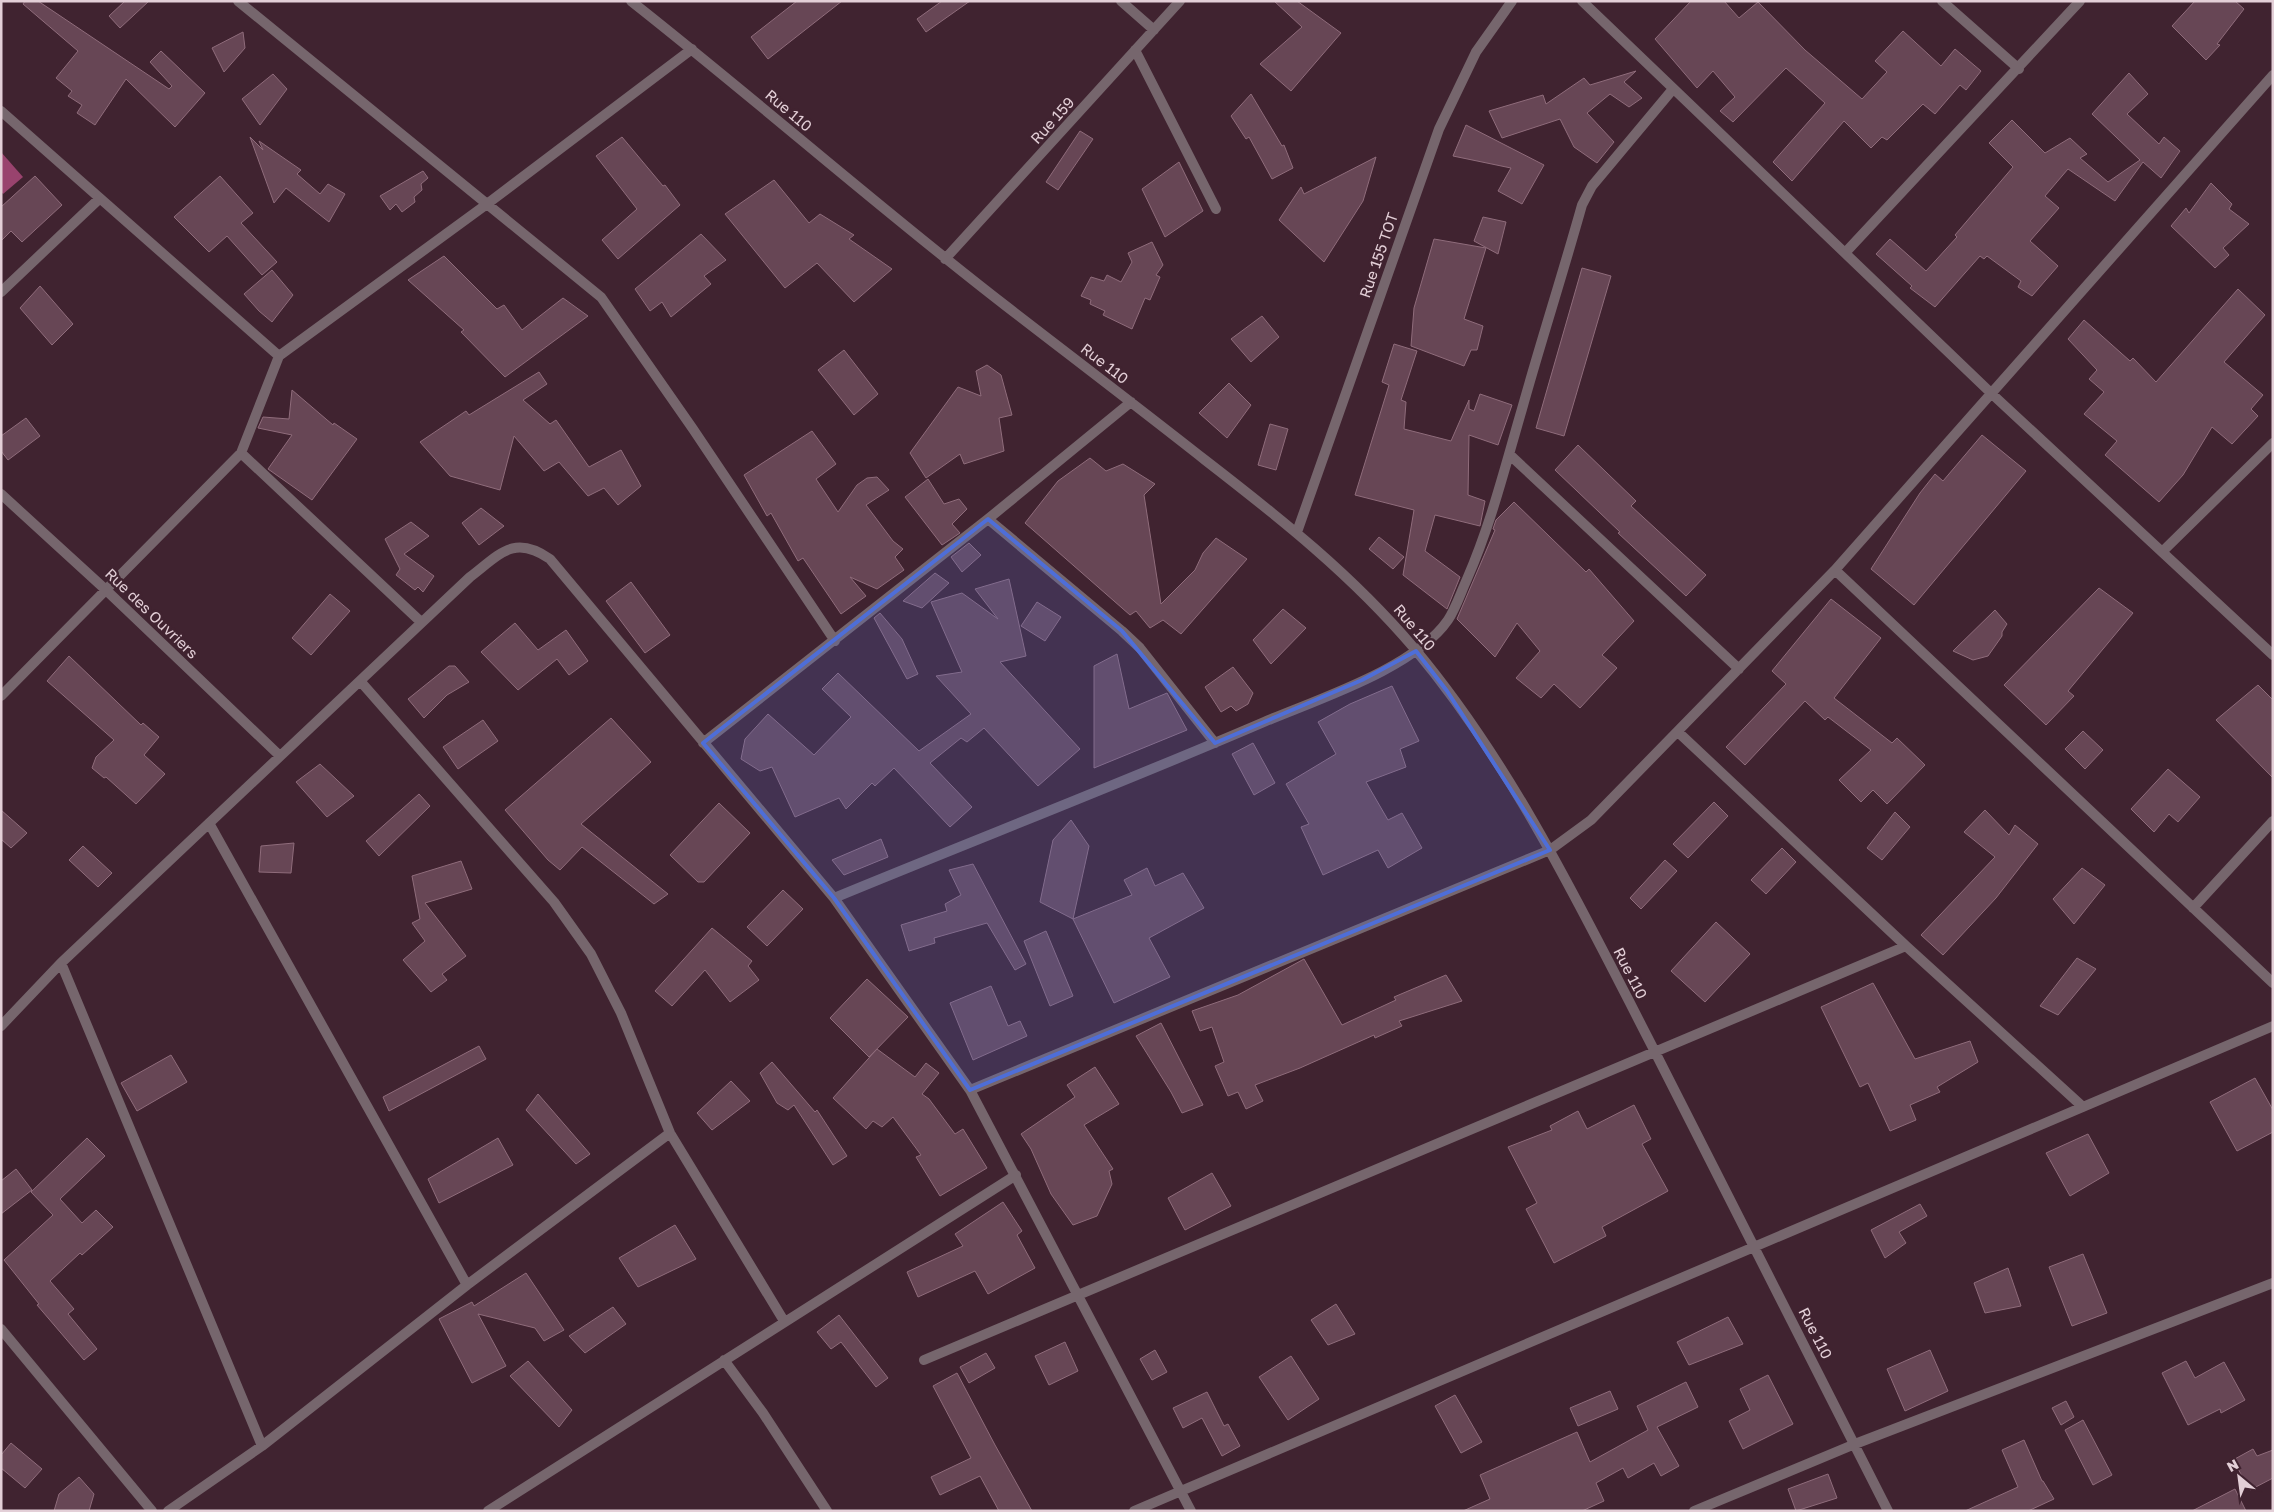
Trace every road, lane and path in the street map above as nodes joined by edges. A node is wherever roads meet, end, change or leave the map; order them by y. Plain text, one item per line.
1 (238, 1) edge
2 (631, 1) edge
3 (1121, 1) edge
4 (1180, 1) edge
5 (1512, 1) edge
6 (1582, 1) edge
7 (1942, 1) edge
8 (2080, 1) edge
9 (1154, 30) junction
10 (692, 49) junction
11 (1135, 50) junction
12 (2018, 69) junction
13 (2273, 75) edge
14 (1673, 88) junction
15 (1, 111) edge
16 (99, 199) junction
17 (487, 204) junction
18 (1216, 209) dead end
19 (1844, 253) junction
20 (945, 259) junction
21 (1, 292) edge
22 (279, 356) junction
23 (1992, 394) junction
24 (1131, 402) junction
25 (2273, 443) edge
26 (241, 453) junction
27 (1510, 456) junction
28 (1, 494) edge
29 (988, 519) junction
30 (1298, 532) junction
31 (2162, 552) junction
32 (1835, 570) junction
33 (106, 590) junction
34 (422, 622) junction
35 (835, 641) junction
36 (1416, 651) junction
37 (2273, 654) edge
38 (1740, 669) junction
39 (361, 682) junction
40 (1, 696) edge
41 (1678, 732) junction
42 (703, 743) junction
43 (1215, 743) junction
44 (280, 756) junction
45 (2273, 821) edge
46 (209, 823) junction
47 (1550, 850) junction
48 (834, 898) junction
49 (2193, 908) junction
50 (1906, 946) junction
51 (61, 963) junction
52 (2273, 983) edge
53 (1, 1026) edge
54 (2273, 1026) edge
55 (1654, 1051) junction
56 (970, 1090) junction
57 (2083, 1107) junction
58 (670, 1133) junction
59 (1016, 1175) junction
60 (1756, 1246) junction
61 (2273, 1283) edge
62 (468, 1285) junction
63 (1078, 1294) junction
64 (784, 1320) junction
65 (1, 1329) edge
66 (724, 1360) junction
67 (924, 1360) dead end
68 (1855, 1444) junction
69 (262, 1446) junction
70 (1181, 1491) junction
71 (152, 1511) edge
72 (168, 1511) edge
73 (488, 1511) edge
74 (827, 1511) edge
75 (1134, 1511) edge
76 (1191, 1511) edge
77 (1694, 1511) edge
78 (1888, 1511) edge

1 - 17 street
2 - 10 street, Rue 110
3 - 9 street
4 - 9 street, Rue 159
5 - 30 street, Rue 155 TOT
6 - 14 street
7 - 12 street
8 - 12 street
9 - 11 street, Rue 159
10 - 17 street
10 - 20 street, Rue 110
11 - 18 street
11 - 20 street, Rue 159
12 - 19 street
13 - 23 street
14 - 19 street
14 - 27 street
15 - 16 street
16 - 21 street
16 - 22 street
17 - 22 street
17 - 35 street
19 - 23 street
20 - 24 street, Rue 110
22 - 26 street
23 - 31 street
23 - 32 street
24 - 29 street
24 - 30 street, Rue 110
25 - 31 street
26 - 33 street
26 - 34 street
27 - 36 street
27 - 38 street
28 - 33 street, Rue des Ouvriers
29 - 35 street
29 - 43 street
30 - 36 street, Rue 110
31 - 37 street
32 - 38 street
32 - 49 street
33 - 40 street
33 - 44 street, Rue des Ouvriers
34 - 39 street
34 - 42 street
35 - 42 street
36 - 43 street
36 - 47 street, Rue 110
38 - 41 street
39 - 44 street
39 - 58 street
41 - 47 street
41 - 50 street
42 - 48 street
43 - 48 street
44 - 46 street
45 - 49 street
46 - 51 street
46 - 62 street
47 - 55 street, Rue 110
47 - 56 street
48 - 56 street
49 - 52 street
50 - 55 street
50 - 57 street
51 - 53 street
51 - 69 street
54 - 57 street
55 - 60 street, Rue 110
55 - 63 street
56 - 59 street
57 - 60 street
58 - 62 street
58 - 64 street
59 - 63 street
59 - 64 street
60 - 68 street, Rue 110
60 - 70 street
61 - 68 street
62 - 69 street
63 - 67 street
63 - 70 street
64 - 66 street
65 - 71 street
66 - 73 street
66 - 74 street
68 - 77 street
68 - 78 street, Rue 110
69 - 72 street
70 - 75 street
70 - 76 street

